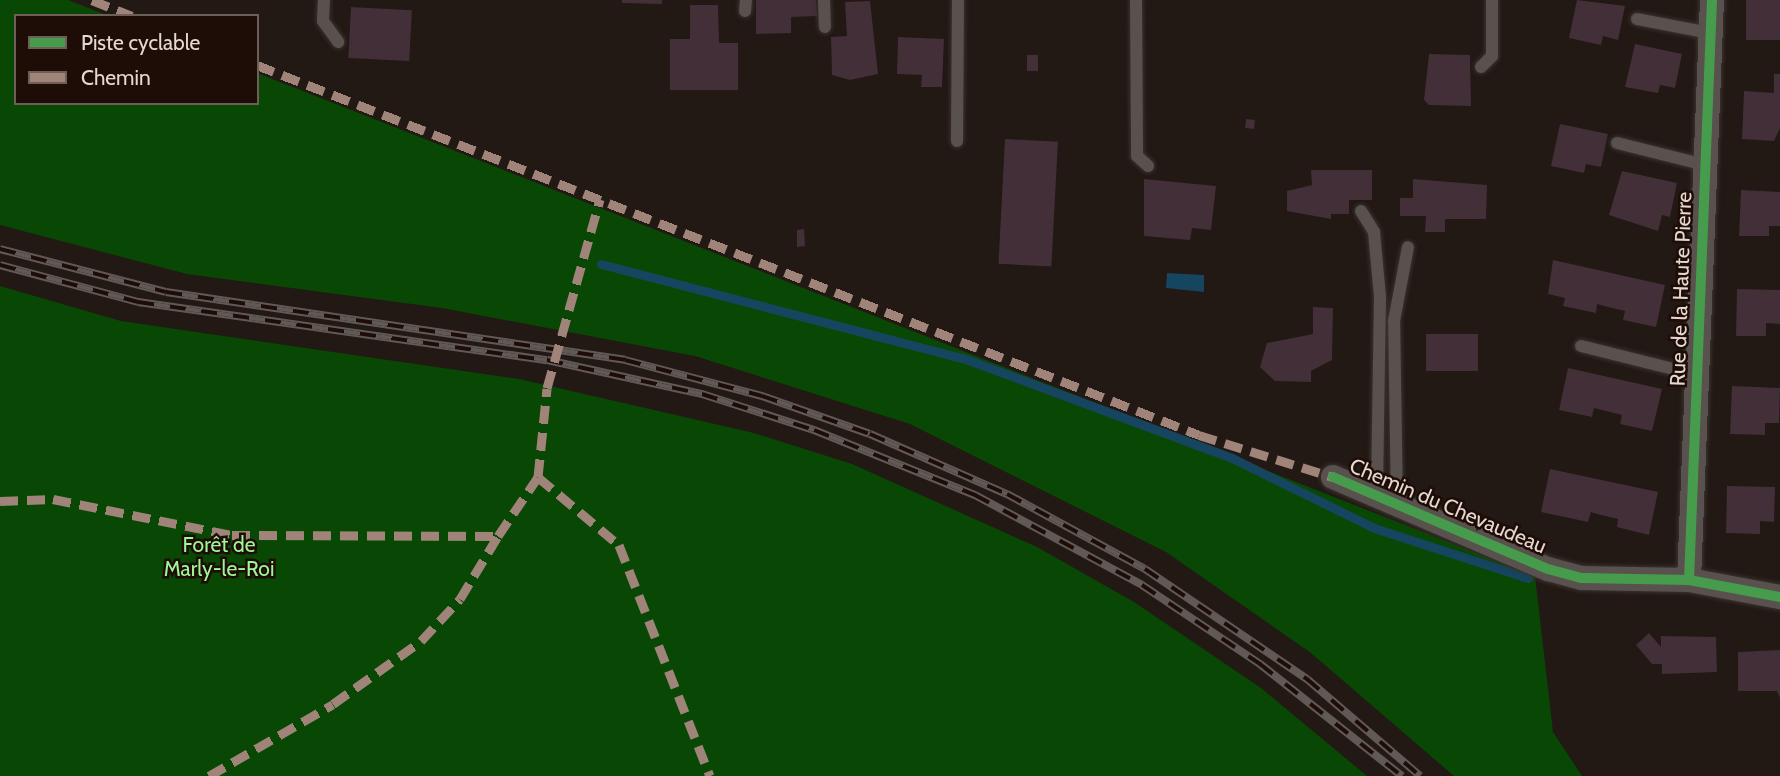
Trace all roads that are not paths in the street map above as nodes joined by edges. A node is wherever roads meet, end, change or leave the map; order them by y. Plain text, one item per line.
1 (324, 0) edge
2 (824, 0) edge
3 (958, 0) edge
4 (1136, 0) edge
5 (1492, 0) edge
6 (1712, 0) edge
7 (1637, 19) dead end
8 (825, 27) dead end
9 (1710, 33) junction
10 (338, 42) dead end
11 (1481, 67) dead end
12 (957, 141) dead end
13 (1617, 143) dead end
14 (1705, 165) junction
15 (1148, 166) dead end
16 (1361, 211) dead end
17 (1408, 247) dead end
18 (1581, 345) dead end
19 (1697, 375) junction
20 (1333, 477) dead end
21 (1387, 500) junction
22 (1689, 580) junction
23 (1780, 597) edge

1 - 10 lane
2 - 8 lane
3 - 12 lane
4 - 15 lane
5 - 11 lane
6 - 9 street, Rue de la Haute Pierre
7 - 9 lane
9 - 14 street, Rue de la Haute Pierre
13 - 14 lane
14 - 19 street, Rue de la Haute Pierre
16 - 21 lane
17 - 21 lane
18 - 19 lane
19 - 22 street, Rue de la Haute Pierre
20 - 21 street, Chemin du Chevaudeau
21 - 22 street, Chemin du Chevaudeau
22 - 23 street, Chemin du Chevaudeau

